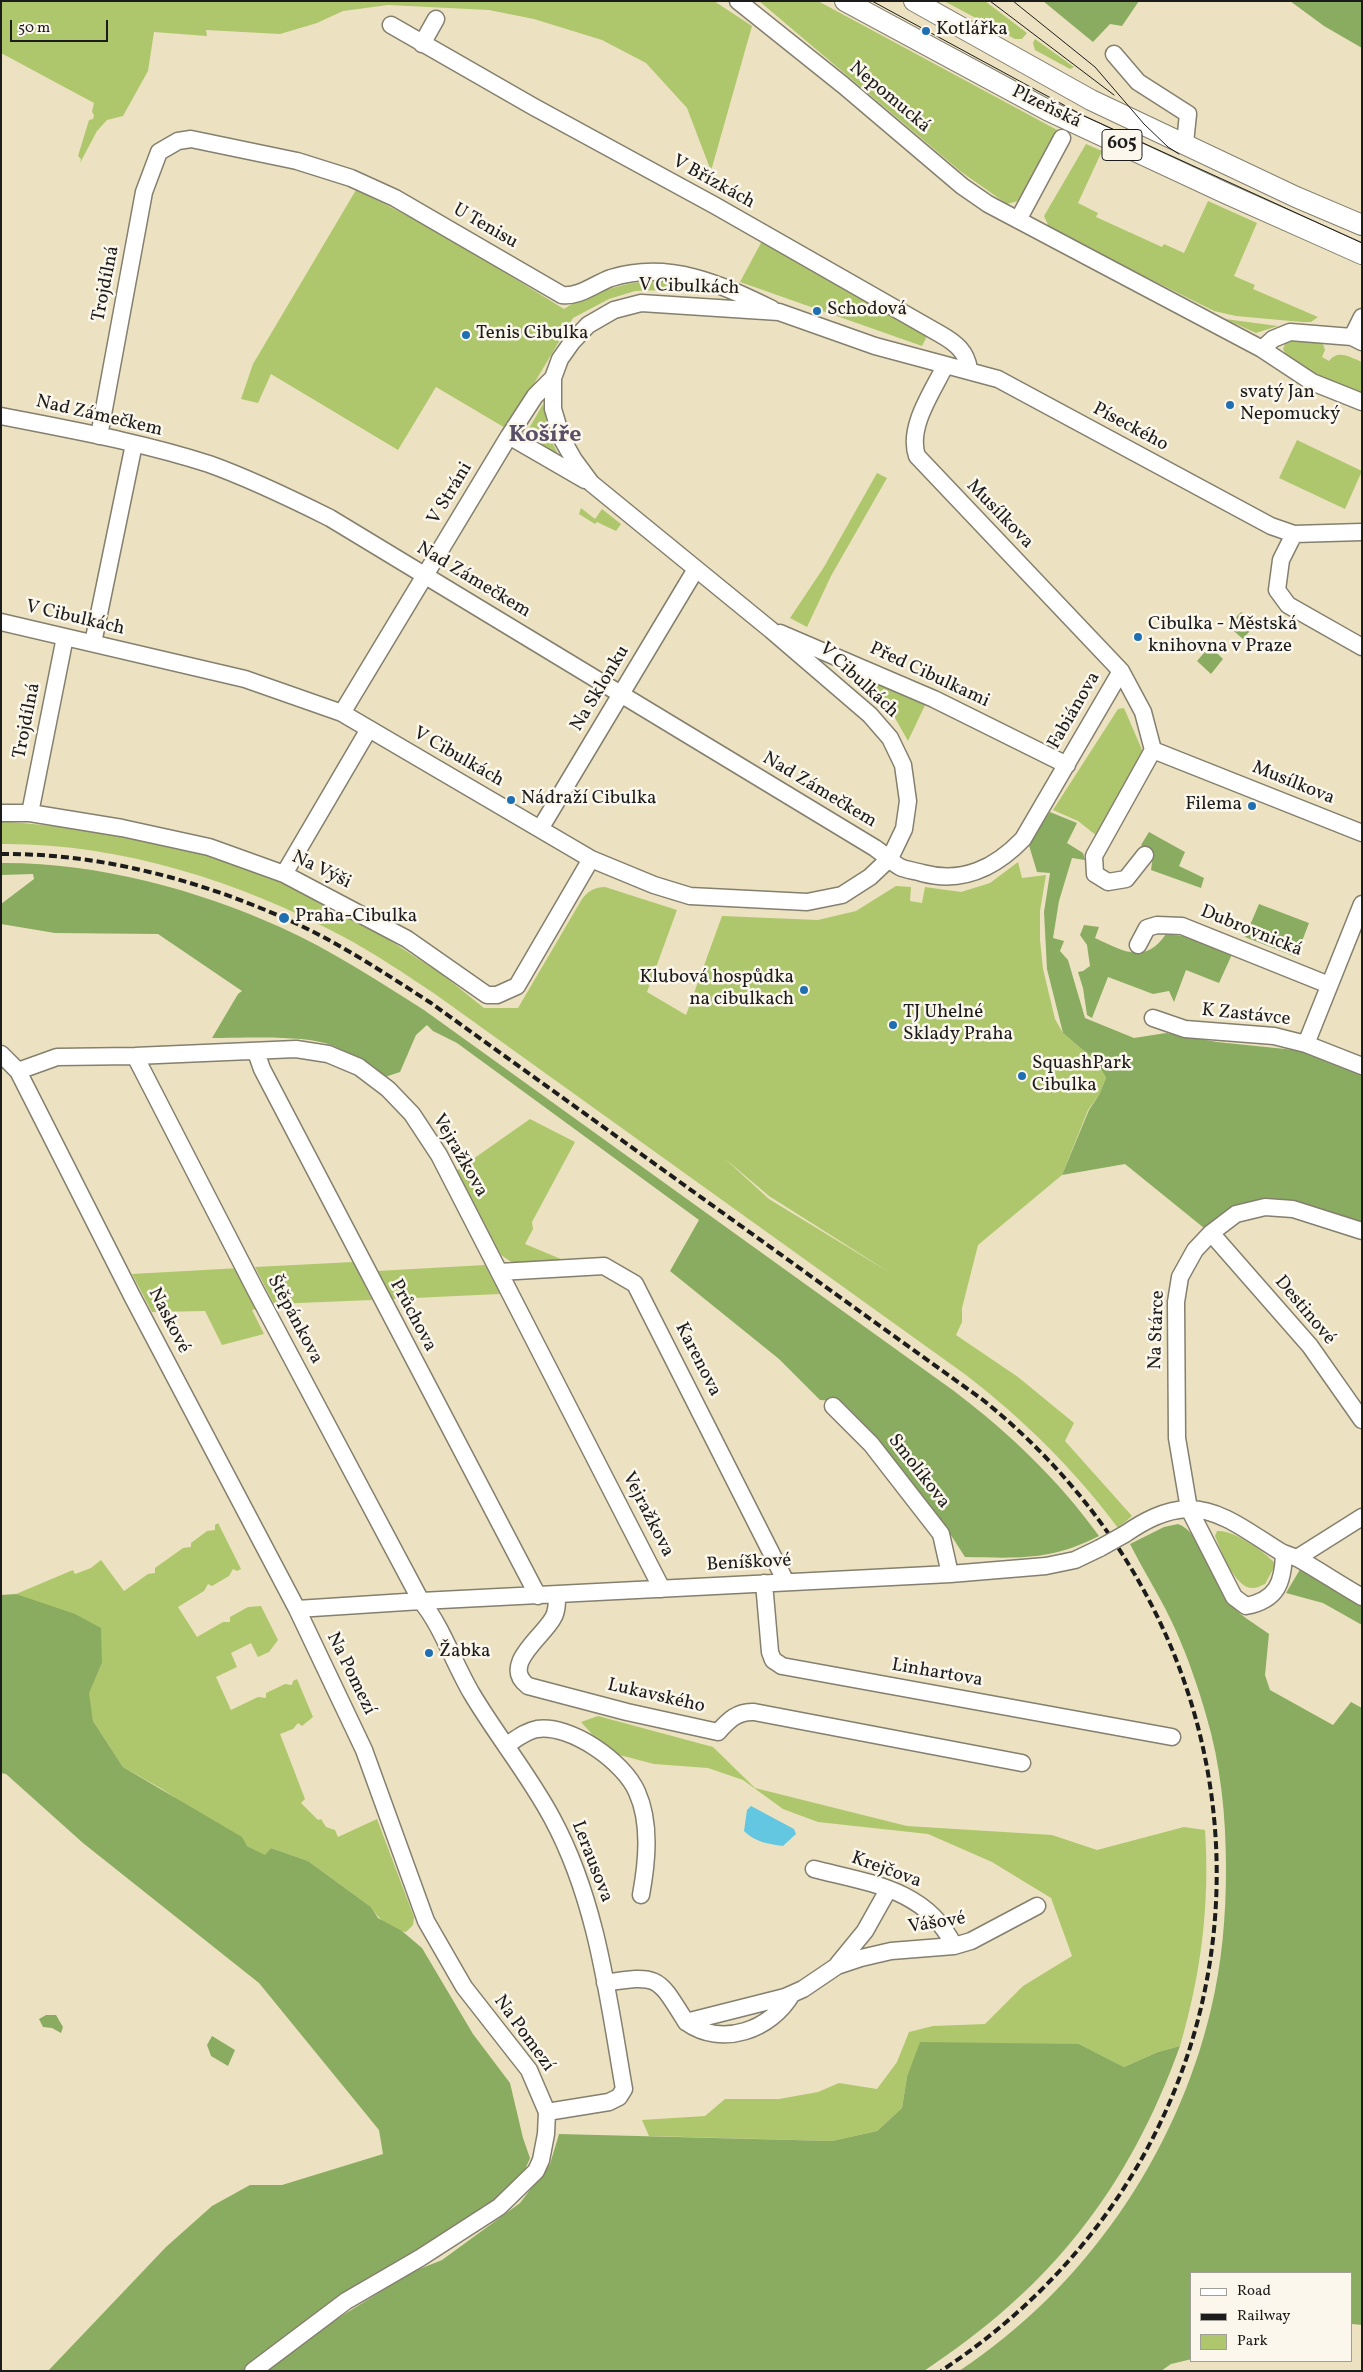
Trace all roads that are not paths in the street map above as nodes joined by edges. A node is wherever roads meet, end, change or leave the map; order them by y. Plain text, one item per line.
1 (738, 1) edge
2 (845, 1) edge
3 (914, 1) edge
4 (436, 19) dead end
5 (391, 25) dead end
6 (422, 44) junction
7 (1114, 54) dead end
8 (1062, 138) dead end
9 (1185, 144) junction
10 (167, 146) joint
11 (1018, 220) junction
12 (1362, 225) edge
13 (1362, 254) edge
14 (779, 312) junction
15 (1362, 317) edge
16 (1357, 339) edge
17 (1262, 349) junction
18 (945, 366) junction
19 (969, 370) junction
20 (553, 378) junction
21 (1362, 402) edge
22 (1, 416) edge
23 (99, 436) junction
24 (509, 436) junction
25 (134, 444) junction
26 (591, 483) junction
27 (1362, 532) edge
28 (1294, 534) junction
29 (696, 569) junction
30 (425, 576) junction
31 (1, 622) edge
32 (771, 630) junction
33 (65, 637) junction
34 (93, 643) junction
35 (1362, 647) edge
36 (1121, 671) junction
37 (621, 694) junction
38 (342, 714) junction
39 (369, 729) junction
40 (1153, 750) junction
41 (1067, 765) junction
42 (1, 813) edge
43 (30, 813) junction
44 (540, 829) junction
45 (1362, 833) edge
46 (1145, 855) dead end
47 (890, 858) junction
48 (591, 859) junction
49 (284, 874) junction
50 (1362, 904) edge
51 (1138, 945) dead end
52 (1329, 985) junction
53 (1154, 1018) dead end
54 (1306, 1044) junction
55 (256, 1052) junction
56 (1, 1054) edge
57 (135, 1056) junction
58 (1362, 1066) edge
59 (18, 1072) junction
60 (1362, 1231) edge
61 (1211, 1233) junction
62 (499, 1272) junction
63 (833, 1406) dead end
64 (1362, 1420) edge
65 (1189, 1509) junction
66 (1362, 1516) edge
67 (1291, 1556) junction
68 (950, 1574) junction
69 (786, 1582) junction
70 (764, 1583) junction
71 (662, 1589) junction
72 (557, 1595) junction
73 (538, 1596) junction
74 (1362, 1597) edge
75 (421, 1601) junction
76 (297, 1609) junction
77 (1172, 1737) dead end
78 (507, 1745) junction
79 (1022, 1763) dead end
80 (814, 1869) dead end
81 (888, 1890) junction
82 (641, 1895) dead end
83 (1036, 1906) dead end
84 (954, 1946) junction
85 (837, 1966) junction
86 (606, 1983) junction
87 (547, 2112) junction
88 (254, 2371) edge

1 - 11 street, Nepomucká
2 - 13 main road, Plzeňská / 605
3 - 9 main road, Plzeňská / 605
4 - 6 street
5 - 6 street, V Břízkách
6 - 19 street, V Břízkách
7 - 9 street
8 - 11 street
9 - 12 main road, Plzeňská / 605
10 - 14 street, U Tenisu
10 - 23 street, Trojdílná
11 - 17 street, Nepomucká
14 - 18 street, V Cibulkách
14 - 20 street, V Cibulkách
15 - 16 street
16 - 17 street
17 - 21 street, Nepomucká
18 - 19 street, Píseckého
18 - 36 street, Musílkova
19 - 28 street, Píseckého
20 - 24 street, V Stráni
20 - 26 street, V Cibulkách
22 - 23 street, Nad Zámečkem
23 - 25 street, Nad Zámečkem
24 - 26 street
24 - 30 street, V Stráni
25 - 30 street, Nad Zámečkem
25 - 34 street
26 - 29 street, V Cibulkách
27 - 28 street
28 - 35 street
29 - 32 street, V Cibulkách
29 - 37 street, Na Sklonku
30 - 37 street, Nad Zámečkem
30 - 38 street, V Stráni
31 - 33 street, V Cibulkách
32 - 41 street, Před Cibulkami
32 - 47 street, V Cibulkách
33 - 34 street, V Cibulkách
33 - 43 street, Trojdílná
34 - 38 street, V Cibulkách
36 - 40 street, Fabiánova
36 - 41 street, Fabiánova
37 - 44 street, Na Sklonku
37 - 47 street, Nad Zámečkem
38 - 39 street, V Cibulkách
39 - 44 street, V Cibulkách
39 - 49 street
40 - 45 street, Musílkova
40 - 46 street
41 - 47 street, Fabiánova
42 - 43 street, Na Výši
43 - 49 street, Na Výši
44 - 48 street, V Cibulkách
47 - 48 street, V Cibulkách
48 - 49 street, Na Výši
50 - 52 street
51 - 52 street, Dubrovnická
52 - 54 street
53 - 54 street, K Zastávce
54 - 58 street, K Zastávce
55 - 57 street, Vejražkova
55 - 62 street, Vejražkova
55 - 73 street, Průchova
56 - 59 street, Naskové
57 - 59 street, Vejražkova
57 - 75 street, Štěpánkova
59 - 76 street, Naskové
60 - 61 street, Na Stárce
61 - 64 street, Destinové
61 - 65 street, Na Stárce
62 - 69 street, Karenova
62 - 71 street, Vejražkova
63 - 68 street, Smolíkova
65 - 67 street
65 - 67 street, Na Stárce
65 - 68 street, Beníškové, bridge
66 - 67 street
67 - 74 street
68 - 69 street, Beníškové
69 - 70 street, Beníškové
70 - 71 street, Beníškové
70 - 77 street, Linhartova
71 - 72 street, Beníškové
72 - 73 street, Beníškové
72 - 79 street, Lukavského
73 - 75 street, Beníškové
75 - 76 street, Beníškové
75 - 78 street, Lerausova
76 - 87 street, Na Pomezí
78 - 82 street
78 - 86 street, Lerausova
80 - 81 street, Krejčova
81 - 84 street, Krejčova
81 - 85 street, Vášové
83 - 84 street, Vášové
84 - 85 street, Vášové
85 - 86 street, Vášové
86 - 87 street, Lerausova
87 - 88 street, Na Pomezí

